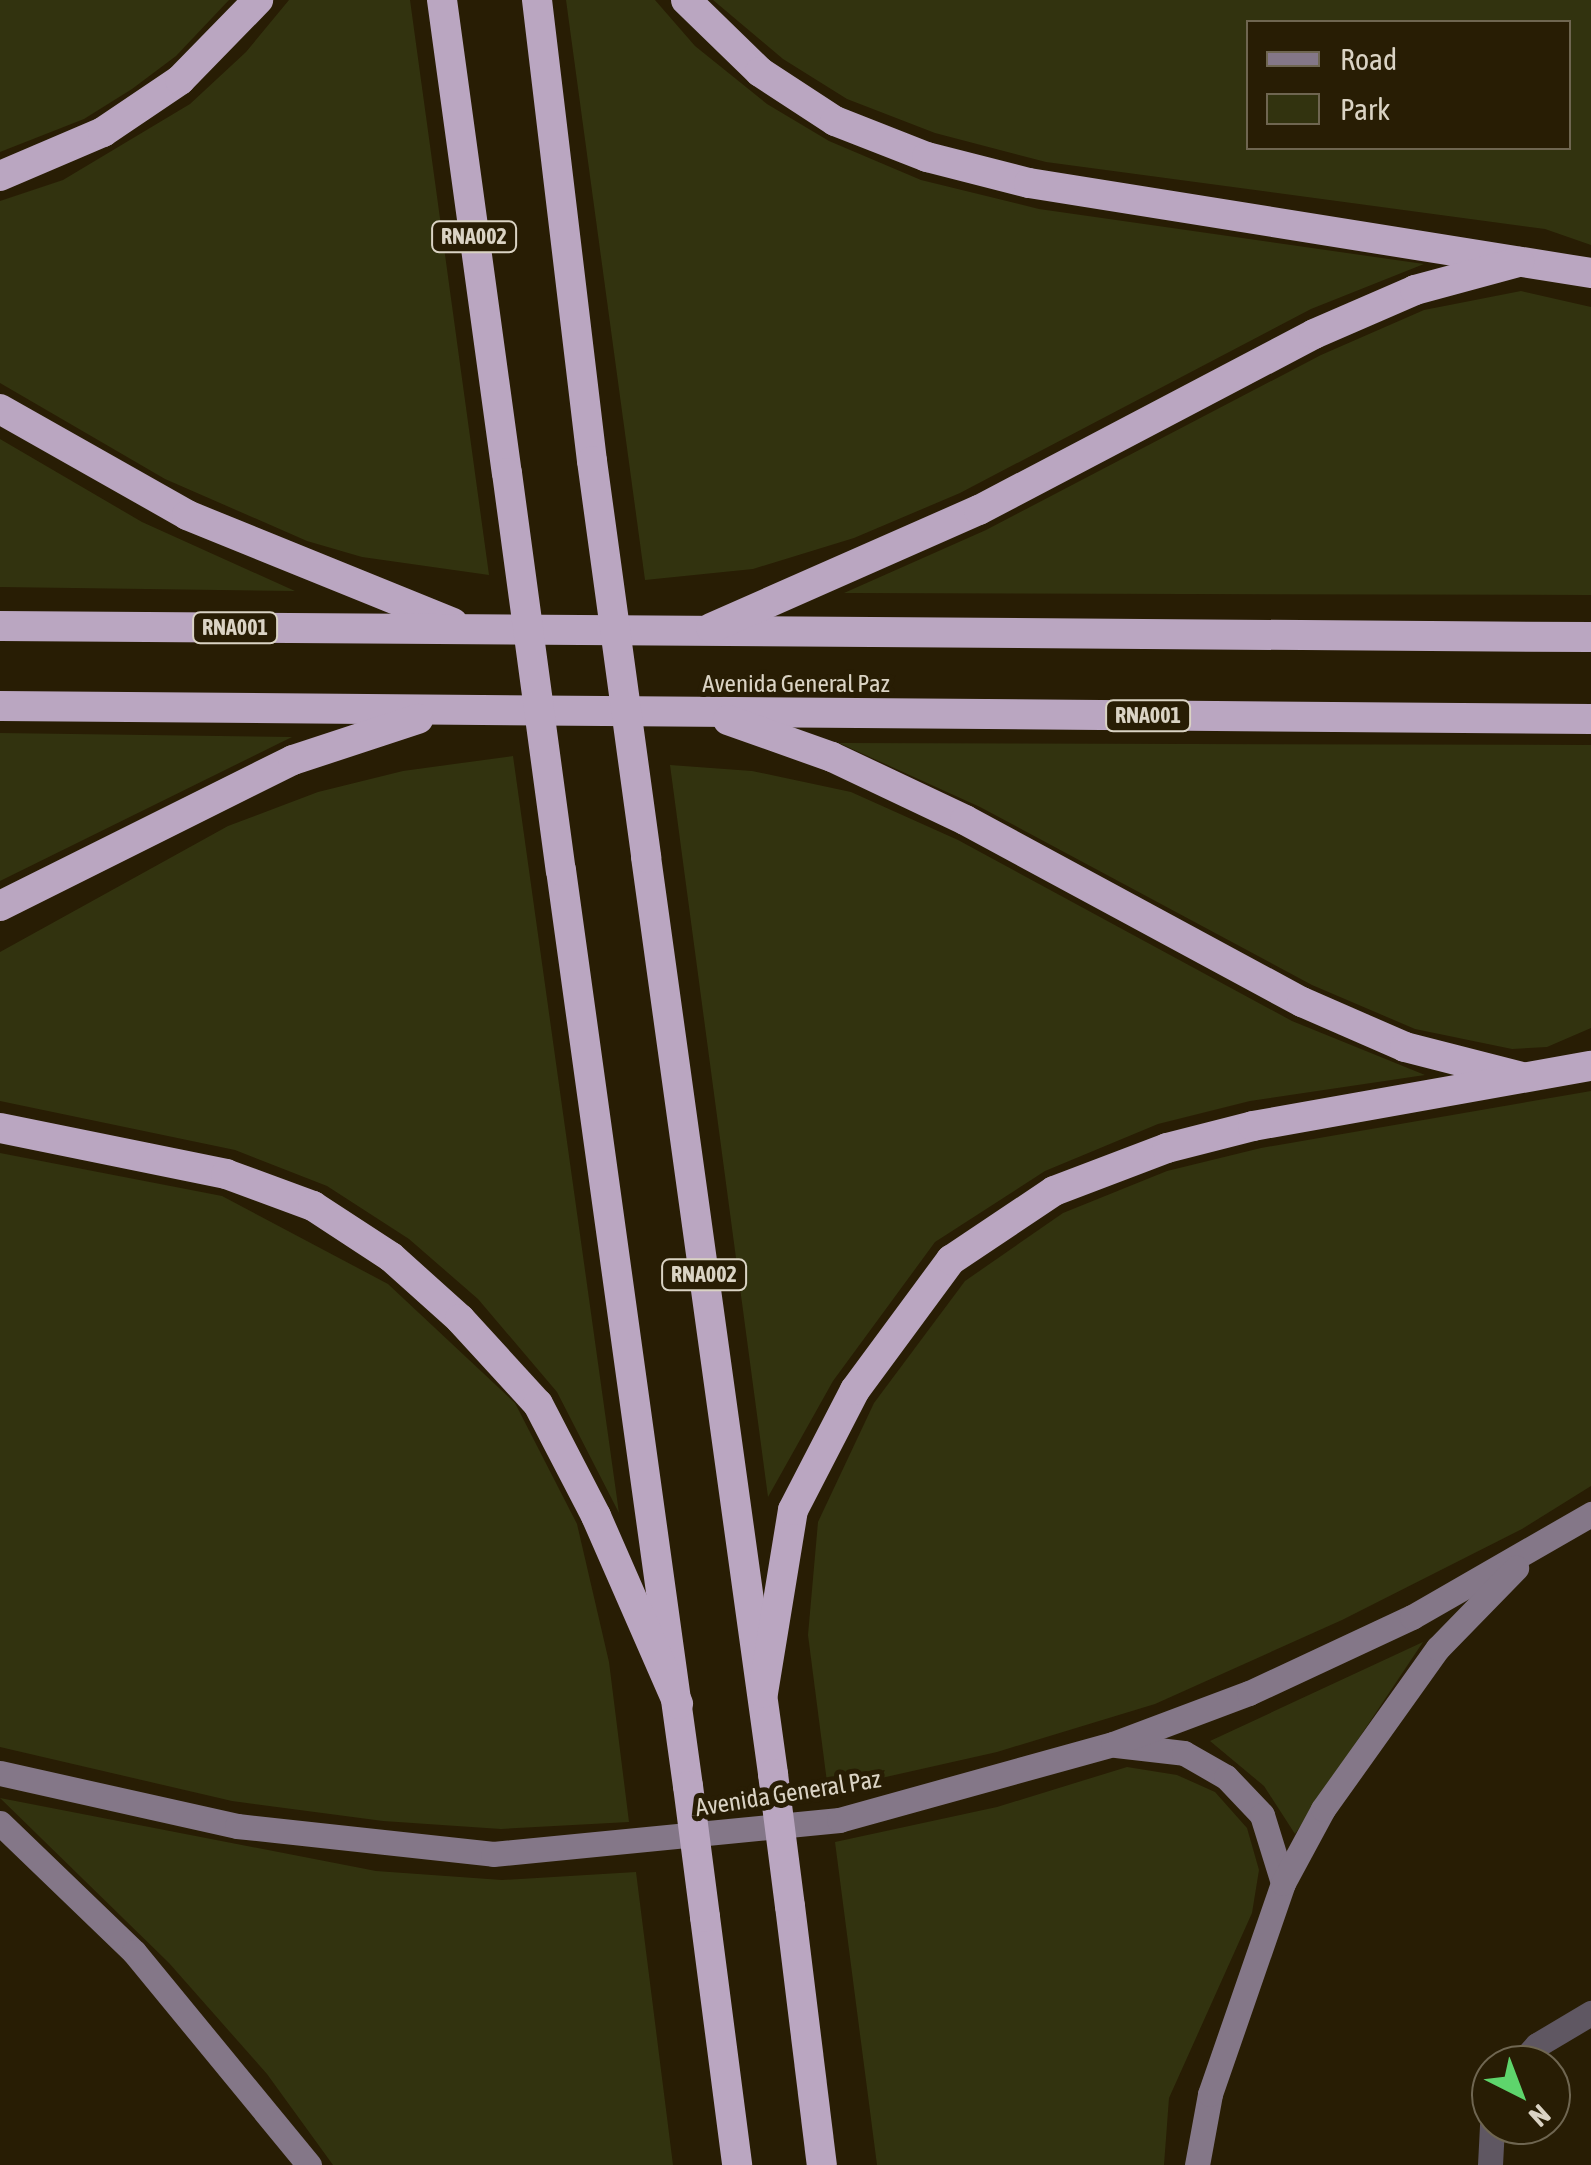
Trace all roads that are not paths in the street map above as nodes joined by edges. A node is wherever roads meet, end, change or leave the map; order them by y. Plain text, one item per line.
1 (258, 0) edge
2 (442, 0) edge
3 (537, 0) edge
4 (686, 0) edge
5 (0, 176) edge
6 (1532, 259) junction
7 (1591, 273) edge
8 (0, 409) edge
9 (0, 626) edge
10 (470, 630) junction
11 (706, 630) junction
12 (1591, 637) edge
13 (0, 706) edge
14 (455, 709) junction
15 (706, 712) junction
16 (1591, 719) edge
17 (0, 906) edge
18 (1591, 1066) edge
19 (1536, 1080) junction
20 (0, 1128) edge
21 (1591, 1514) edge
22 (1537, 1547) junction
23 (762, 1692) junction
24 (678, 1704) junction
25 (1113, 1744) junction
26 (0, 1773) edge
27 (0, 1823) edge
28 (1284, 1883) junction
29 (1591, 2013) edge
30 (1538, 2045) edge
31 (310, 2165) edge
32 (736, 2165) edge
33 (822, 2165) edge
34 (1197, 2165) edge

1 - 5 highway
2 - 24 highway, RNA002, bridge
3 - 23 highway, RNA002, bridge
4 - 6 highway
6 - 7 highway
6 - 11 highway
8 - 10 highway
9 - 10 highway, Avenida General Paz / RNA001
10 - 11 highway, Avenida General Paz / RNA001
11 - 12 highway, Avenida General Paz / RNA001
13 - 14 highway, Avenida General Paz / RNA001
14 - 15 highway, Avenida General Paz / RNA001
14 - 17 highway
15 - 16 highway, Avenida General Paz / RNA001
15 - 19 highway
18 - 19 highway
19 - 23 highway
20 - 24 highway
21 - 22 street, Avenida General Paz
22 - 25 street, Avenida General Paz
22 - 28 street
23 - 33 highway, bridge
24 - 32 highway, bridge
25 - 26 street, Avenida General Paz
25 - 28 street
27 - 31 street
28 - 34 street
29 - 30 street

